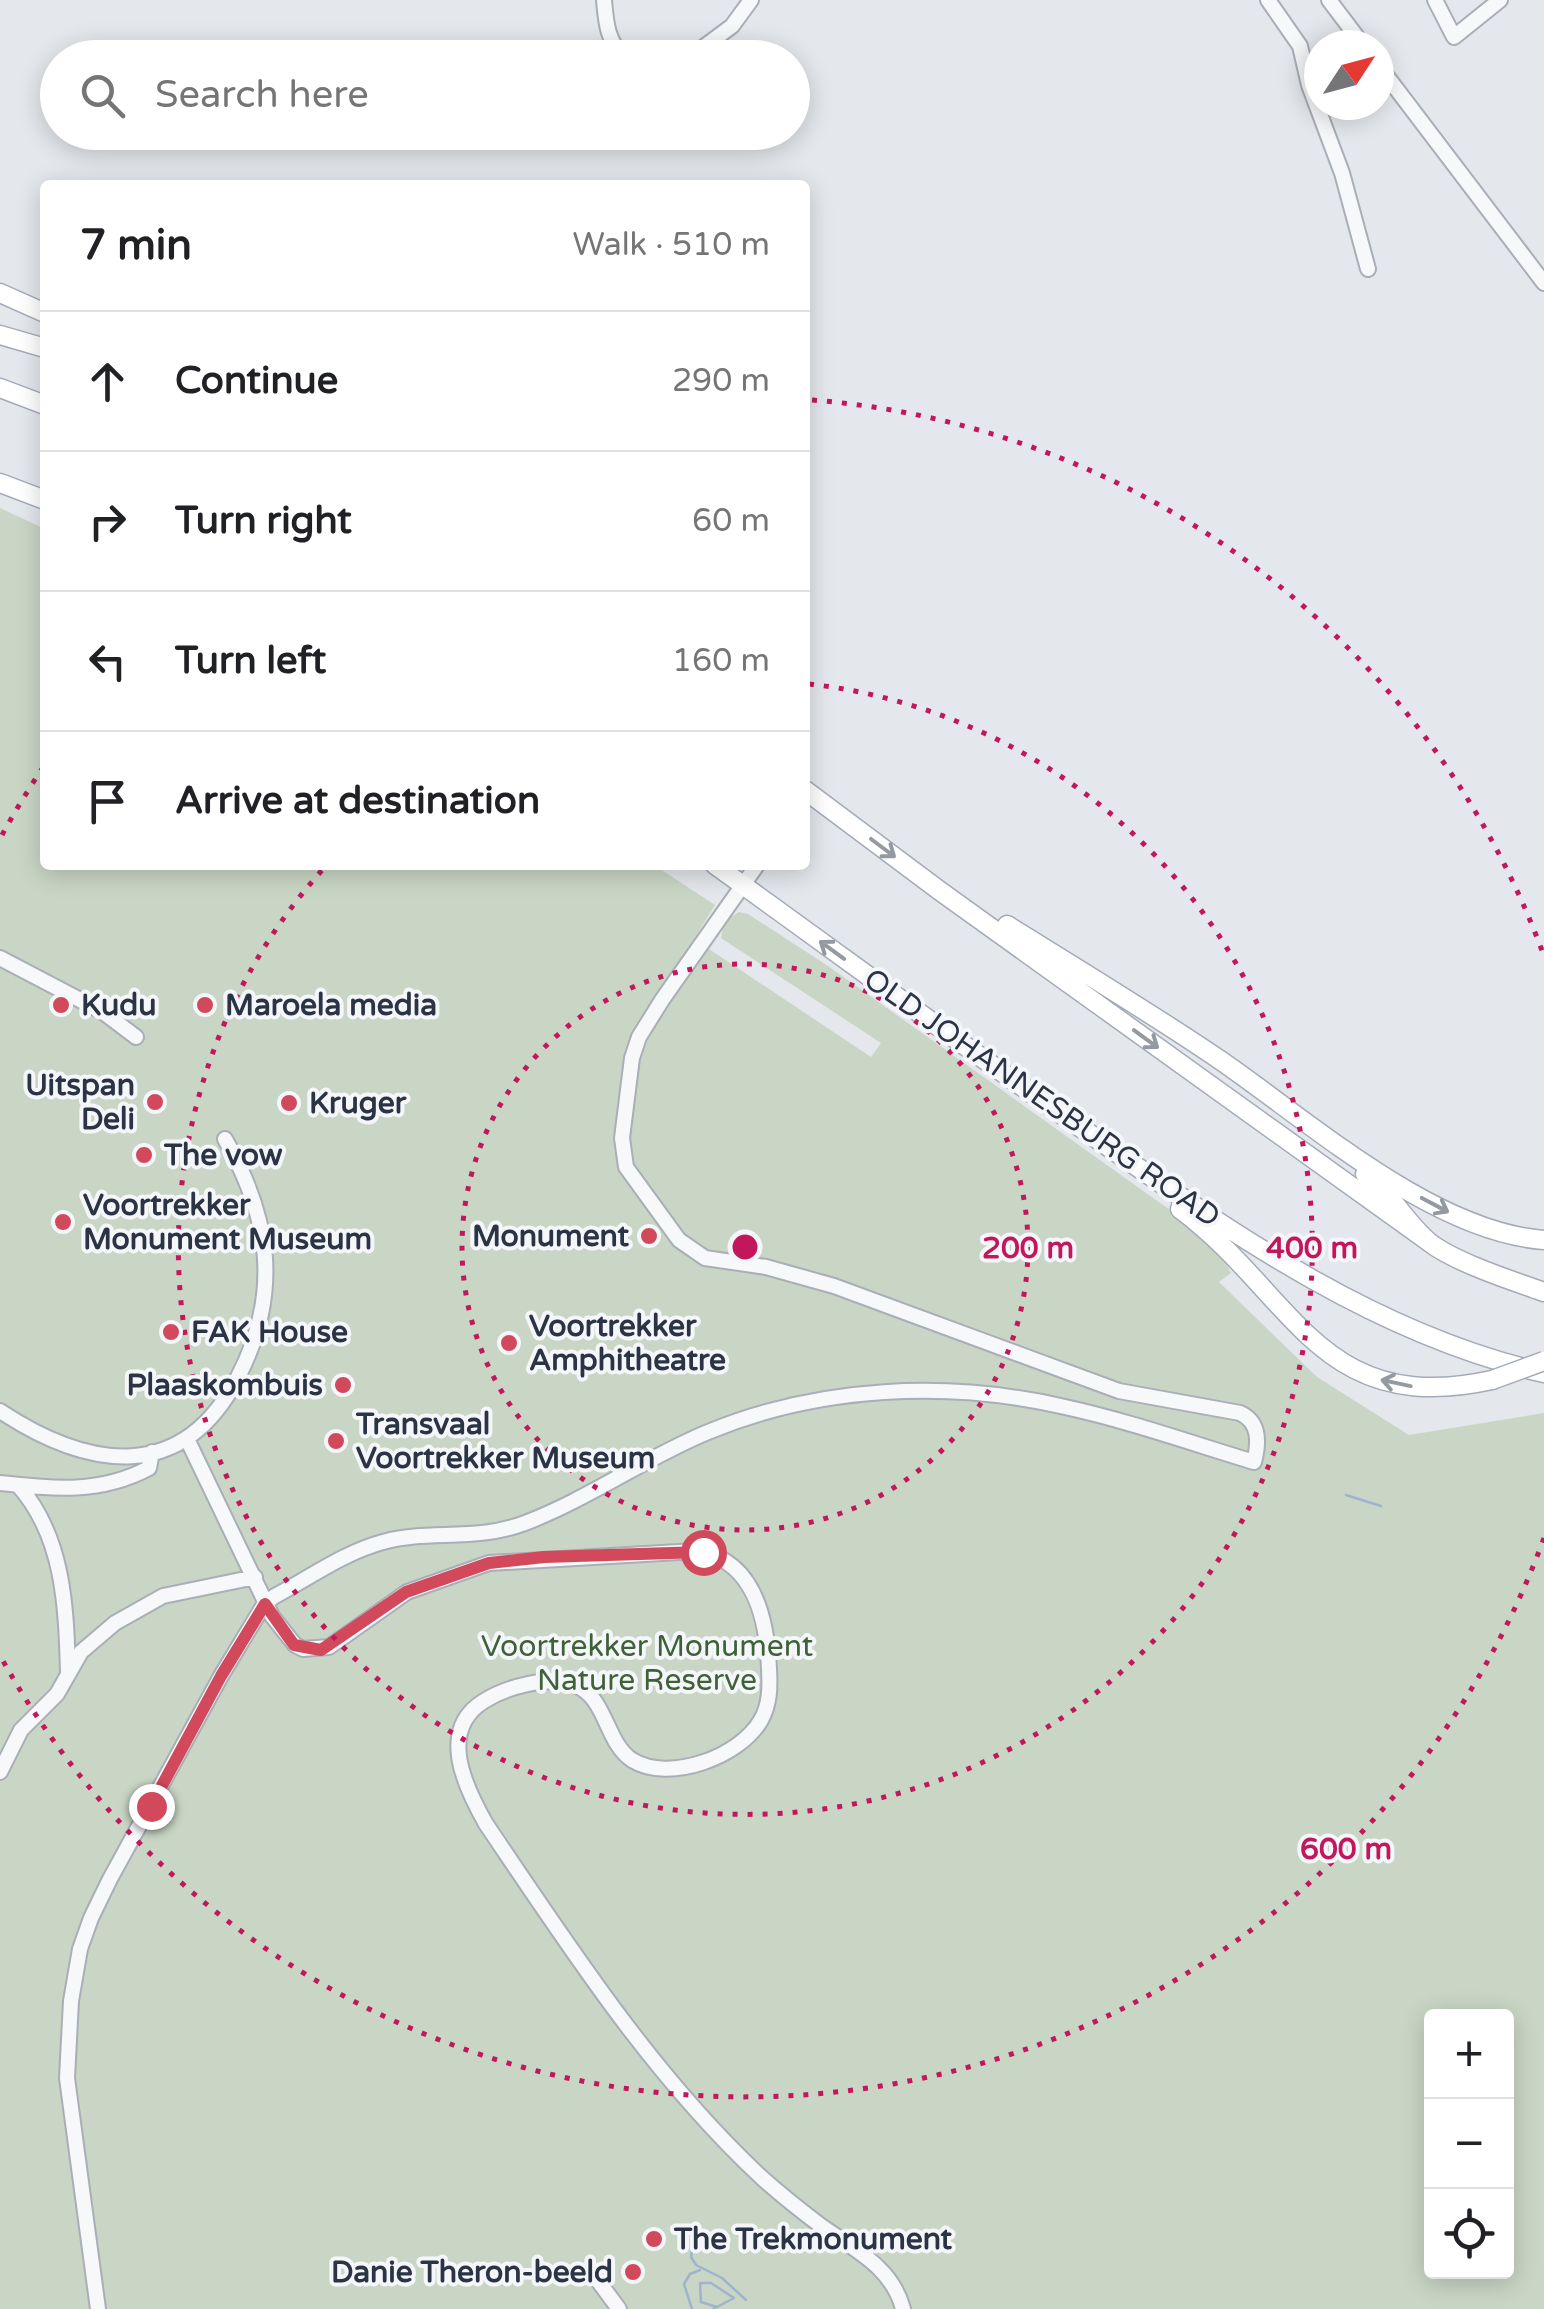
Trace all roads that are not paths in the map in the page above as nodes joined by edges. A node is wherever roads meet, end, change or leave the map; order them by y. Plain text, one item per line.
1 (604, 0) edge
2 (751, 0) edge
3 (1268, 0) edge
4 (1329, 0) edge
5 (1435, 0) edge
6 (1500, 0) edge
7 (1352, 30) edge
8 (611, 40) edge
9 (713, 40) edge
10 (1394, 86) edge
11 (1368, 268) dead end
12 (1544, 283) edge
13 (0, 293) edge
14 (40, 311) edge
15 (0, 335) edge
16 (40, 347) edge
17 (0, 388) edge
18 (40, 403) edge
19 (0, 483) edge
20 (40, 498) edge
21 (810, 796) edge
22 (722, 870) edge
23 (754, 870) edge
24 (743, 885) junction
25 (940, 891) junction
26 (1, 959) edge
27 (1178, 1034) junction
28 (136, 1038) dead end
29 (990, 1066) junction
30 (226, 1139) dead end
31 (1544, 1240) edge
32 (1429, 1242) junction
33 (1544, 1292) edge
34 (1544, 1361) edge
35 (1544, 1373) edge
36 (0, 1411) edge
37 (188, 1441) junction
38 (152, 1452) junction
39 (0, 1484) edge
40 (18, 1485) junction
41 (255, 1577) junction
42 (265, 1604) junction
43 (68, 1673) junction
44 (0, 1772) edge
45 (596, 2278) dead end
46 (98, 2309) edge
47 (619, 2309) edge
48 (903, 2309) edge

1 - 8 street
2 - 9 street
3 - 11 street
4 - 7 street
5 - 6 street
10 - 12 street
13 - 14 main road
15 - 16 main road
17 - 18 main road
19 - 20 main road
21 -> 25 main road
22 - 24 main road, OLD JOHANNESBURG ROAD
23 - 24 street
29 -> 24 main road, OLD JOHANNESBURG ROAD
24 - 42 street
25 - 27 main road
25 -> 32 main road
26 - 28 street
27 -> 31 main road
27 - 32 main road
34 -> 29 main road, bridge
29 - 35 main road, OLD JOHANNESBURG ROAD
30 - 37 street
32 - 33 main road
36 - 38 street
37 - 38 street
37 - 41 street
38 - 40 street
39 - 40 street
40 - 43 street
41 - 42 street
41 - 43 street
42 - 46 street
42 - 48 street
43 - 44 street
45 - 47 street

